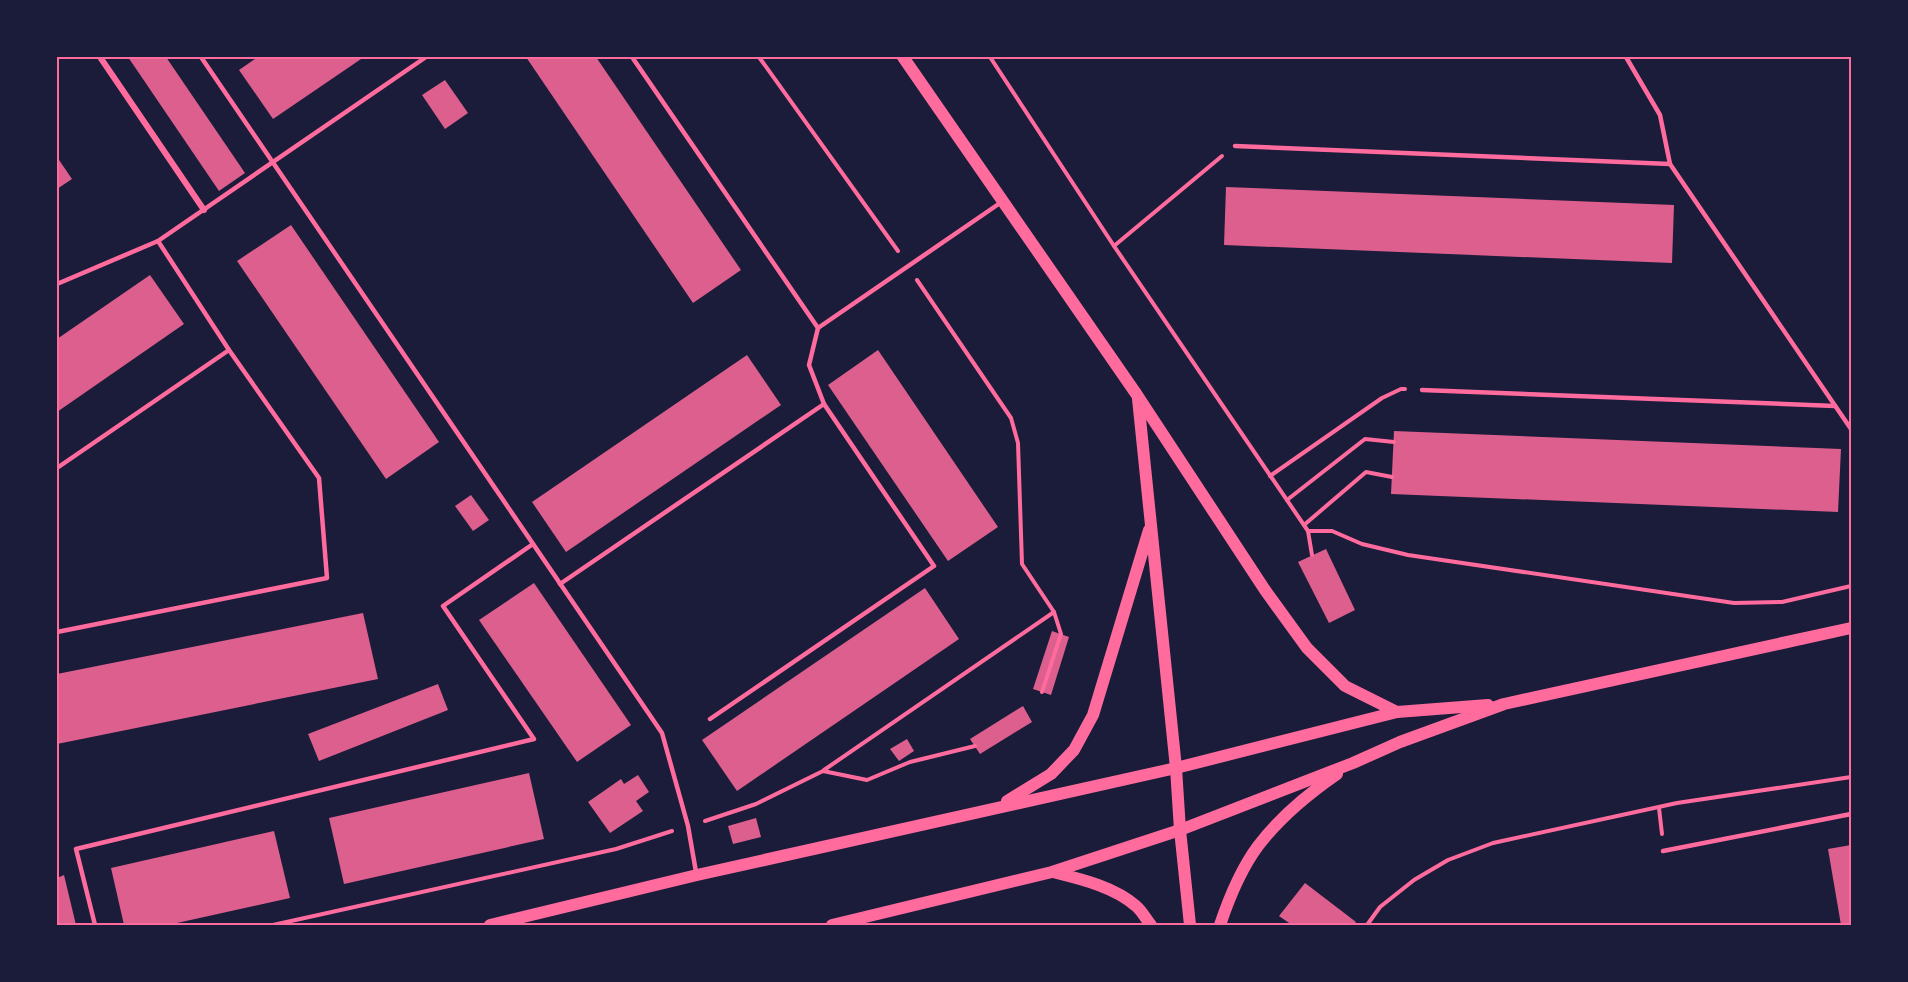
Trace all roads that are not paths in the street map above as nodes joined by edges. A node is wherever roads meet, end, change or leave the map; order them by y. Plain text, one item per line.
1 (100, 57) edge
2 (201, 57) edge
3 (426, 57) edge
4 (632, 57) edge
5 (903, 57) edge
6 (1626, 57) edge
7 (1234, 146) road end
8 (273, 163) junction
9 (1670, 164) junction
10 (1003, 201) junction
11 (204, 210) junction
12 (158, 241) junction
13 (57, 284) edge
14 (818, 328) junction
15 (229, 350) junction
16 (1422, 390) road end
17 (1137, 395) junction
18 (824, 404) junction
19 (1835, 406) junction
20 (1851, 429) edge
21 (57, 468) edge
22 (1151, 523) junction
23 (533, 544) junction
24 (560, 584) junction
25 (1851, 628) edge
26 (57, 632) edge
27 (1504, 704) junction
28 (1397, 712) junction
29 (710, 718) dead end
30 (1353, 763) junction
31 (1176, 768) junction
32 (995, 808) junction
33 (1851, 814) edge
34 (1180, 830) junction
35 (1663, 851) road end
36 (1052, 872) junction
37 (697, 875) junction
38 (95, 925) edge
39 (490, 925) edge
40 (832, 925) edge
41 (1151, 925) edge
42 (1190, 925) edge
43 (1220, 925) edge

1 - 11 street
2 - 8 lane
3 - 8 lane
4 - 14 lane
5 - 10 main road
6 - 9 lane
7 - 9 lane
8 - 11 lane
8 - 23 lane
9 - 19 lane
10 - 14 lane
10 - 17 main road
11 - 12 lane
12 - 13 lane
12 - 15 lane
14 - 18 lane
15 - 21 lane
15 - 26 lane
16 - 19 lane
17 - 22 main road
17 - 28 main road
18 - 24 lane
18 - 29 lane
19 - 20 lane
22 - 31 main road
22 - 32 main road
23 - 24 lane
23 - 38 lane
24 - 37 lane
25 - 27 main road
27 - 28 main road
27 - 30 main road
28 - 31 main road
30 - 34 main road
30 - 43 main road
31 - 32 main road
31 - 34 main road
32 - 37 main road
33 - 35 lane
34 - 36 main road
34 - 42 main road
36 - 40 main road
36 - 41 main road
37 - 39 main road

